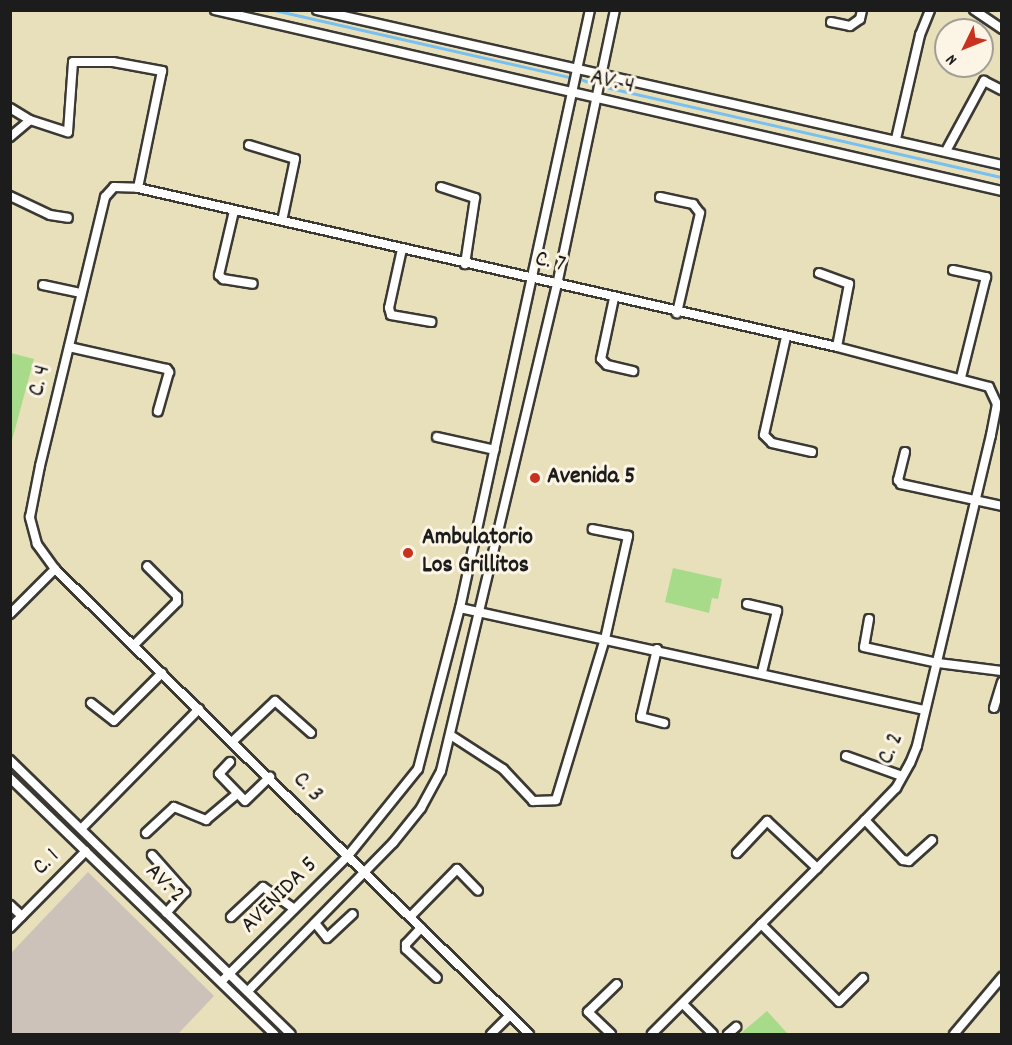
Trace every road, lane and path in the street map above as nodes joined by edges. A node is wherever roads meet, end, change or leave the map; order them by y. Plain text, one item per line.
1 (215, 10) edge
2 (317, 10) edge
3 (590, 10) edge
4 (615, 10) edge
5 (862, 10) edge
6 (930, 10) edge
7 (974, 10) edge
8 (831, 22) dead end
9 (1002, 29) edge
10 (577, 70) junction
11 (602, 75) junction
12 (1002, 90) edge
13 (571, 94) junction
14 (596, 100) junction
15 (10, 108) edge
16 (30, 120) junction
17 (10, 137) edge
18 (896, 139) junction
19 (249, 145) dead end
20 (946, 151) junction
21 (1002, 165) edge
22 (441, 187) dead end
23 (138, 188) junction
24 (1002, 191) edge
25 (10, 196) edge
26 (105, 197) joint
27 (660, 197) dead end
28 (234, 211) junction
29 (68, 218) dead end
30 (282, 221) junction
31 (402, 249) junction
32 (465, 264) junction
33 (953, 270) dead end
34 (819, 273) dead end
35 (532, 279) junction
36 (253, 284) dead end
37 (44, 285) dead end
38 (556, 285) junction
39 (81, 293) junction
40 (614, 298) junction
41 (677, 313) junction
42 (431, 322) dead end
43 (786, 337) junction
44 (69, 347) junction
45 (837, 347) junction
46 (633, 371) dead end
47 (961, 377) junction
48 (989, 387) joint
49 (158, 411) dead end
50 (437, 437) dead end
51 (495, 450) junction
52 (812, 452) dead end
53 (905, 452) dead end
54 (976, 500) junction
55 (1002, 506) edge
56 (593, 529) dead end
57 (147, 566) dead end
58 (56, 569) junction
59 (747, 604) dead end
60 (460, 608) junction
61 (480, 610) junction
62 (10, 614) edge
63 (869, 619) dead end
64 (605, 639) junction
65 (134, 645) junction
66 (657, 650) junction
67 (938, 663) junction
68 (1002, 671) edge
69 (762, 672) junction
70 (162, 673) junction
71 (1002, 682) edge
72 (91, 703) dead end
73 (994, 708) dead end
74 (199, 709) junction
75 (925, 710) junction
76 (664, 723) dead end
77 (311, 733) dead end
78 (452, 736) junction
79 (233, 741) junction
80 (846, 756) dead end
81 (10, 760) edge
82 (230, 762) dead end
83 (902, 776) junction
84 (270, 777) junction
85 (10, 778) edge
86 (236, 795) junction
87 (866, 820) junction
88 (82, 828) junction
89 (146, 833) dead end
90 (932, 840) dead end
91 (86, 851) junction
92 (736, 854) dead end
93 (152, 855) dead end
94 (347, 857) junction
95 (817, 867) junction
96 (363, 873) junction
97 (478, 891) dead end
98 (10, 905) edge
99 (294, 909) junction
100 (166, 913) junction
101 (353, 914) dead end
102 (22, 916) junction
103 (231, 917) dead end
104 (410, 918) junction
105 (315, 923) junction
106 (760, 924) junction
107 (10, 928) edge
108 (420, 928) junction
109 (230, 972) junction
110 (1002, 976) edge
111 (437, 978) dead end
112 (863, 978) dead end
113 (222, 981) junction
114 (617, 984) dead end
115 (249, 990) junction
116 (683, 1004) junction
117 (509, 1016) junction
118 (736, 1027) dead end
119 (274, 1035) edge
120 (291, 1035) edge
121 (491, 1035) edge
122 (529, 1035) edge
123 (611, 1035) edge
124 (652, 1035) edge
125 (713, 1035) edge
126 (728, 1035) edge
127 (954, 1035) edge

1 - 13 street, AV. 4
2 - 10 street, AV. 4
3 - 10 street, AVENIDA 5
4 - 11 street
5 - 8 street
6 - 18 street
7 - 9 street
10 - 11 street, AV. 4
10 - 13 street, AVENIDA 5
11 - 14 street
11 - 18 street, AV. 4
12 - 20 street
13 - 14 street, AV. 4
13 - 35 street, AVENIDA 5
14 - 24 street, AV. 4
14 - 38 street
15 - 16 street
16 - 17 street
16 - 23 street
18 - 20 street, AV. 4
19 - 30 street
20 - 21 street, AV. 4
22 - 32 street
23 - 26 street, C. 7
23 - 28 street, C. 7
25 - 29 street
26 - 39 street, C. 4
27 - 41 street
28 - 30 street, C. 7
28 - 36 street
30 - 31 street, C. 7
31 - 32 street, C. 7
31 - 42 street
32 - 35 street, C. 7
33 - 47 street
34 - 45 street
35 - 38 street, C. 7
35 - 51 street, AVENIDA 5
37 - 39 street
38 - 40 street, C. 7
38 - 61 street
39 - 44 street, C. 4
40 - 41 street, C. 7
40 - 46 street
41 - 43 street, C. 7
43 - 45 street, C. 7
43 - 52 street
44 - 49 street
44 - 58 street, C. 4
45 - 47 street, C. 7
47 - 48 street, C. 7
48 - 54 street, C. 2
50 - 51 street
51 - 60 street, AVENIDA 5
53 - 54 street
54 - 55 street
54 - 67 street, C. 2
56 - 64 street
57 - 65 street
58 - 62 street
58 - 65 street, C. 3
59 - 69 street
60 - 61 street
60 - 94 street, AVENIDA 5
61 - 64 street
61 - 78 street
63 - 67 street
64 - 66 street
64 - 78 street
65 - 70 street, C. 3
66 - 69 street
66 - 76 street
67 - 68 street
67 - 75 street, C. 2
69 - 75 street
70 - 72 street
70 - 74 street, C. 3
71 - 73 street
74 - 79 street, C. 3
74 - 88 street
75 - 83 street, C. 2
77 - 79 street
78 - 96 street
79 - 84 street, C. 3
80 - 83 street
81 - 88 street, AV. 2
82 - 86 street
83 - 87 street, C. 2
84 - 86 street
84 - 94 street, C. 3
85 - 91 street, AV. 2
86 - 89 street
87 - 90 street
87 - 95 street, C. 2
88 - 100 street, AV. 2
91 - 102 street, C. 1
91 - 113 street, AV. 2
92 - 95 street
93 - 100 street
94 - 96 street, C. 3
94 - 99 street, AVENIDA 5
95 - 106 street, C. 2
96 - 104 street, C. 3
96 - 105 street
97 - 104 street
98 - 102 street
99 - 103 street
99 - 109 street, AVENIDA 5
100 - 109 street, AV. 2
101 - 105 street
102 - 107 street, C. 1
104 - 108 street, C. 3
105 - 115 street
106 - 112 street
106 - 116 street, C. 2
108 - 111 street
108 - 117 street, C. 3
109 - 113 street, AVENIDA 5
109 - 115 street, AV. 2
110 - 127 street
113 - 119 street, AV. 2
114 - 123 street
115 - 120 street, AV. 2
116 - 124 street, C. 2
116 - 125 street
117 - 121 street
117 - 122 street, C. 3
118 - 126 street

